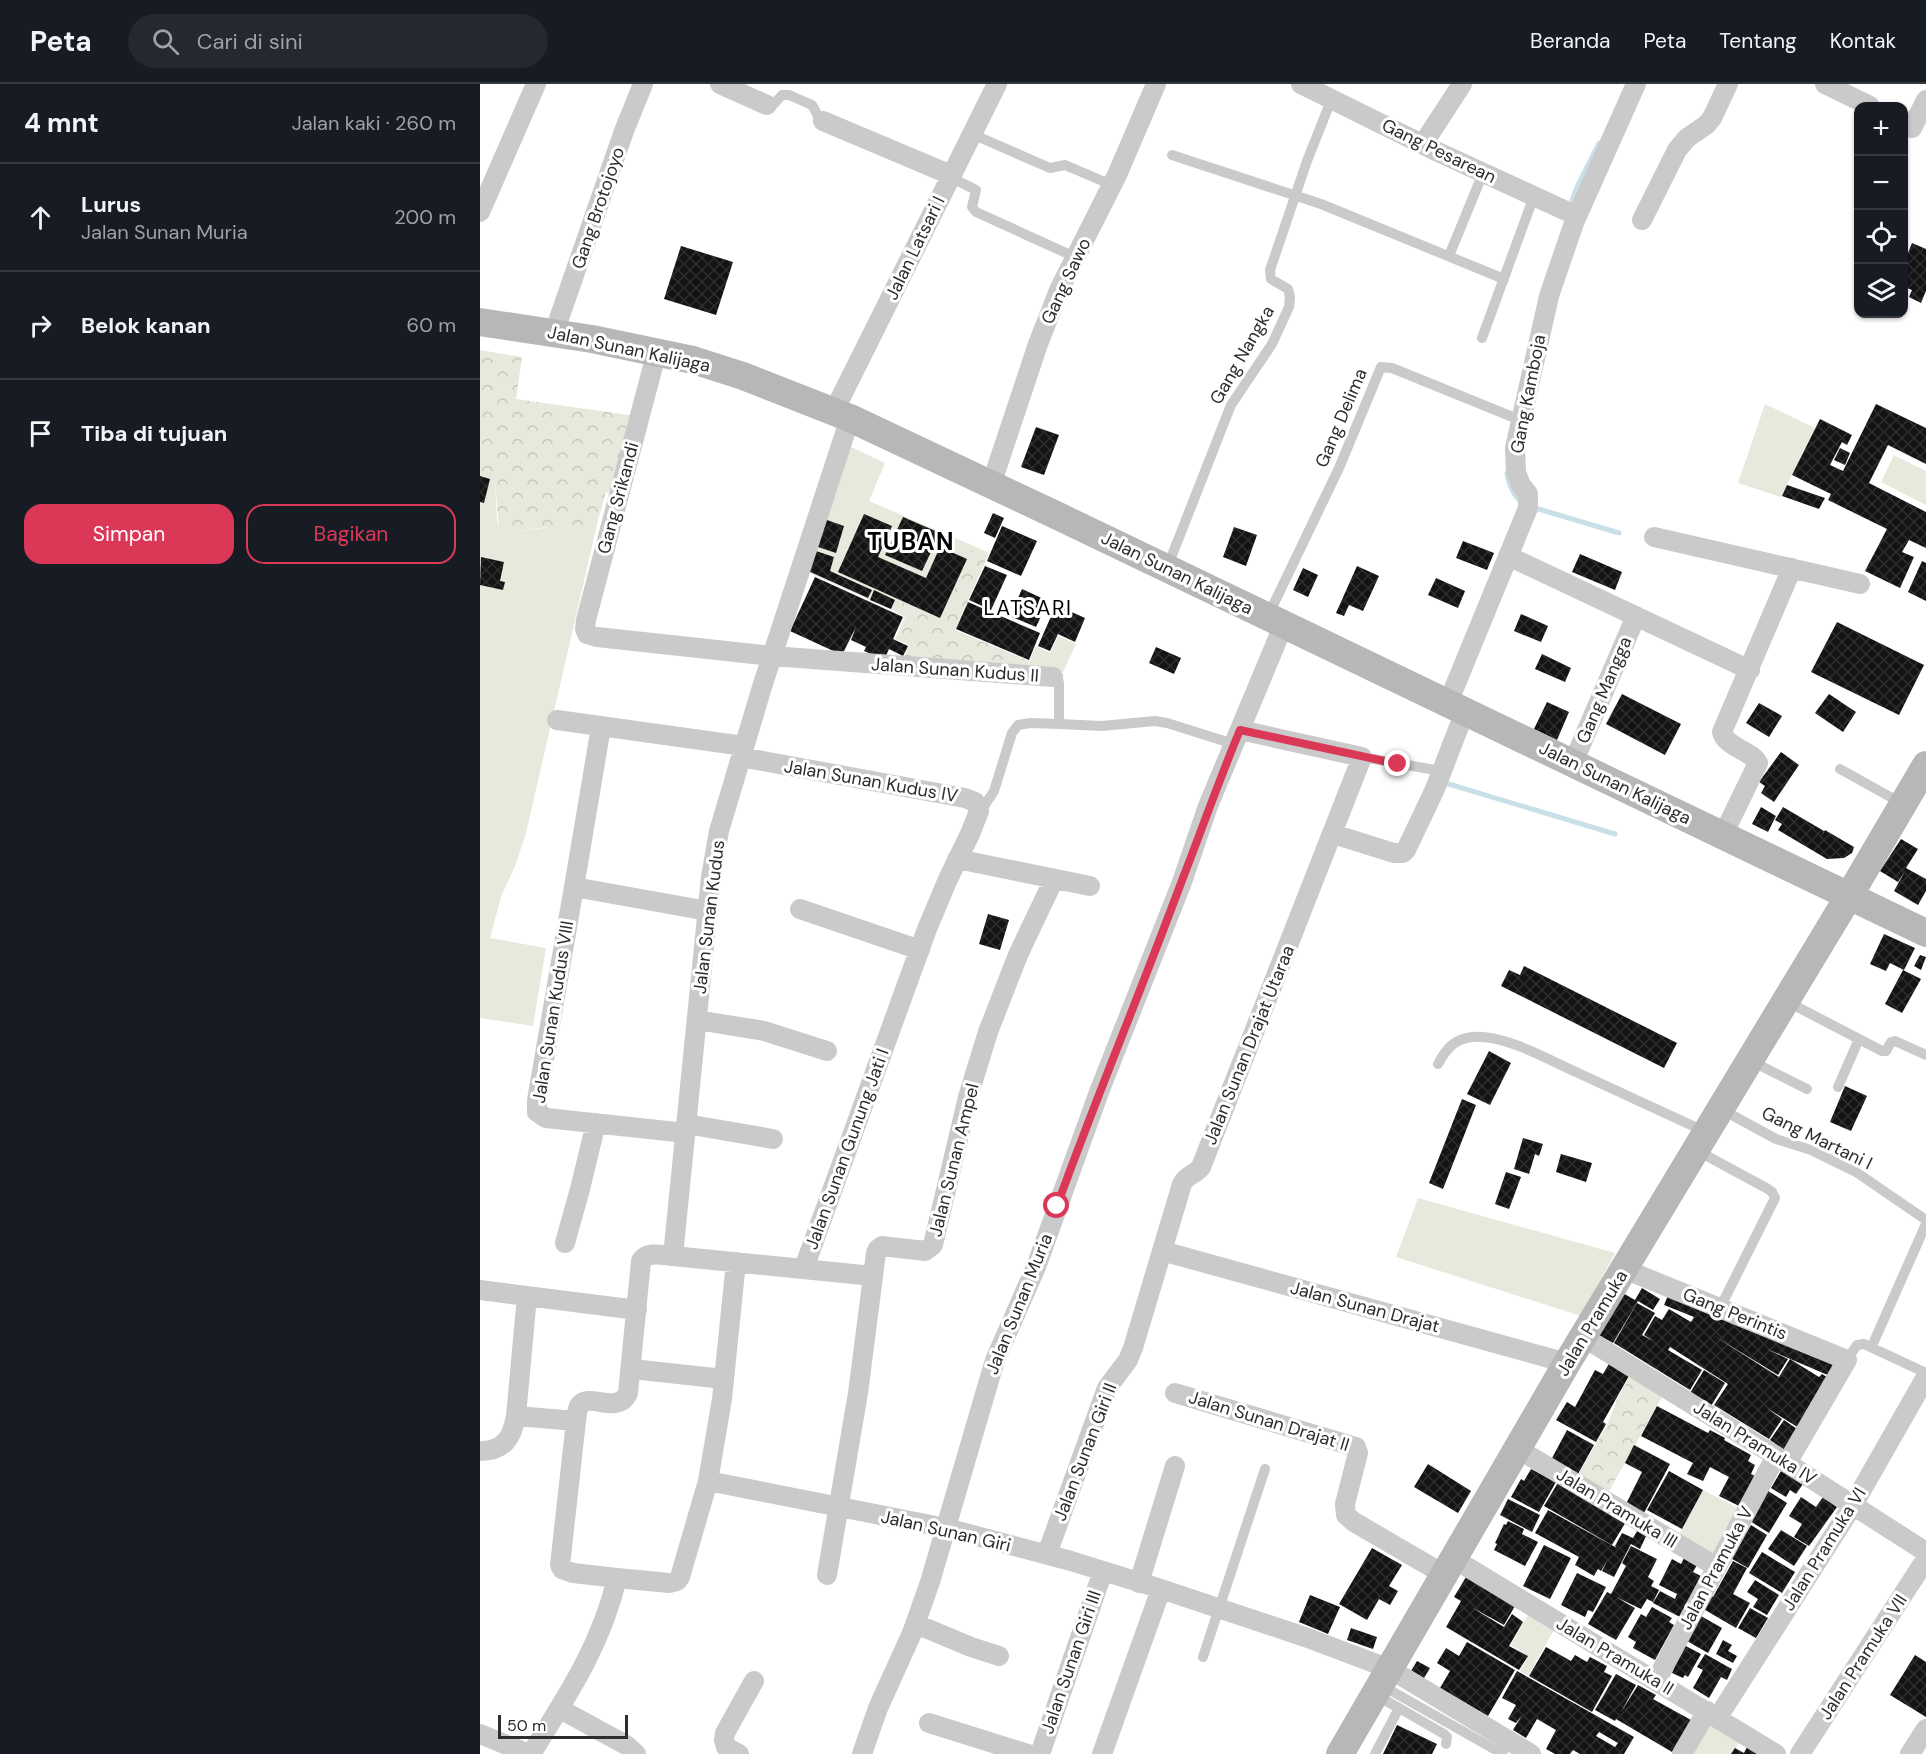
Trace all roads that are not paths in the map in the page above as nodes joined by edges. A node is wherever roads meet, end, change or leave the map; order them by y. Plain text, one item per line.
1 (536, 84) edge
2 (643, 84) edge
3 (720, 84) edge
4 (997, 84) edge
5 (1156, 84) edge
6 (1301, 84) edge
7 (1462, 84) edge
8 (1636, 84) edge
9 (1728, 84) edge
10 (1826, 84) edge
11 (1332, 98) junction
12 (1926, 100) edge
13 (1862, 102) edge
14 (767, 105) joint
15 (823, 121) joint
16 (1914, 129) edge
17 (972, 134) junction
18 (1423, 144) junction
19 (1172, 155) dead end
20 (1483, 173) junction
21 (950, 176) junction
22 (1112, 186) junction
23 (1294, 195) junction
24 (1534, 196) junction
25 (480, 212) edge
26 (1577, 216) junction
27 (1642, 220) dead end
28 (1449, 256) junction
29 (1075, 257) junction
30 (1504, 279) junction
31 (480, 321) edge
32 (555, 333) junction
33 (1482, 338) dead end
34 (657, 351) junction
35 (842, 415) junction
36 (1520, 420) junction
37 (992, 485) junction
38 (1654, 537) dead end
39 (1508, 556) junction
40 (1167, 568) junction
41 (1792, 568) junction
42 (1860, 584) dead end
43 (1636, 616) junction
44 (1276, 620) junction
45 (597, 638) joint
46 (772, 656) junction
47 (1750, 670) junction
48 (1053, 677) joint
49 (1456, 707) junction
50 (556, 720) dead end
51 (1059, 724) junction
52 (601, 727) junction
53 (1237, 737) junction
54 (743, 752) junction
55 (1362, 757) junction
56 (1573, 763) junction
57 (1926, 765) edge
58 (1840, 769) dead end
59 (1439, 778) junction
60 (1903, 804) junction
61 (979, 814) junction
62 (1333, 834) junction
63 (1723, 835) junction
64 (957, 859) junction
65 (1054, 879) junction
66 (1090, 886) dead end
67 (574, 887) junction
68 (1849, 896) junction
69 (800, 909) dead end
70 (708, 911) junction
71 (1926, 933) edge
72 (920, 951) junction
73 (1785, 1001) junction
74 (697, 1020) junction
75 (890, 1031) joint
76 (1858, 1039) junction
77 (827, 1051) dead end
78 (1926, 1055) edge
79 (1750, 1061) junction
80 (1438, 1064) dead end
81 (1838, 1087) dead end
82 (1807, 1089) dead end
83 (596, 1123) junction
84 (686, 1129) junction
85 (1708, 1130) junction
86 (773, 1139) dead end
87 (1926, 1222) edge
88 (565, 1243) dead end
89 (1162, 1251) junction
90 (673, 1256) junction
91 (736, 1262) junction
92 (804, 1268) junction
93 (1624, 1269) junction
94 (873, 1276) junction
95 (480, 1290) edge
96 (527, 1296) junction
97 (1720, 1308) junction
98 (636, 1310) junction
99 (1583, 1337) junction
100 (1872, 1346) junction
101 (1847, 1360) junction
102 (1567, 1363) junction
103 (632, 1369) junction
104 (1926, 1375) edge
105 (724, 1379) junction
106 (1175, 1393) dead end
107 (516, 1416) junction
108 (576, 1421) junction
109 (1518, 1449) junction
110 (480, 1451) edge
111 (1782, 1459) junction
112 (1175, 1466) dead end
113 (1265, 1469) dead end
114 (708, 1481) junction
115 (1853, 1505) junction
116 (839, 1507) junction
117 (946, 1528) junction
118 (1926, 1552) edge
119 (1047, 1554) junction
120 (1926, 1559) edge
121 (1449, 1567) junction
122 (1717, 1567) junction
123 (1103, 1571) junction
124 (826, 1575) dead end
125 (617, 1578) junction
126 (1139, 1582) junction
127 (1161, 1589) junction
128 (1220, 1609) junction
129 (915, 1624) junction
130 (999, 1656) dead end
131 (1203, 1656) dead end
132 (1656, 1680) junction
133 (754, 1681) dead end
134 (1386, 1689) junction
135 (560, 1709) junction
136 (1712, 1714) junction
137 (928, 1723) dead end
138 (1926, 1729) edge
139 (480, 1734) edge
140 (1446, 1744) dead end
141 (535, 1752) edge
142 (636, 1754) edge
143 (739, 1754) edge
144 (862, 1754) edge
145 (1028, 1754) edge
146 (1040, 1754) edge
147 (1102, 1754) edge
148 (1340, 1754) edge
149 (1375, 1754) edge
150 (1503, 1754) edge
151 (1531, 1754) edge
152 (1682, 1754) edge
153 (1776, 1754) edge
154 (1800, 1754) edge
155 (1910, 1754) edge

1 - 25 street
2 - 32 street, Gang Brotojoyo
3 - 14 street
4 - 17 street, Jalan Latsari I
5 - 22 street, Gang Sawo
6 - 11 street, Gang Pesarean
7 - 18 street
8 - 26 street, Gang Kamboja
9 - 27 street
10 - 13 street
11 - 18 street, Gang Pesarean
11 - 23 lane, Gang Nangka
12 - 16 street
14 - 15 lane
15 - 21 street
17 - 21 street, Jalan Latsari I
17 - 22 lane
18 - 20 street, Gang Pesarean
19 - 23 lane
20 - 24 street, Gang Pesarean
20 - 28 lane
21 - 29 lane
21 - 35 street, Jalan Latsari I
22 - 29 street, Gang Sawo
23 - 28 lane
23 - 40 lane, Gang Nangka
24 - 26 street, Gang Pesarean
24 - 30 lane
26 - 36 street, Gang Kamboja
28 - 30 lane
29 - 37 street, Gang Sawo
30 - 33 lane
31 - 32 main road, Jalan Sunan Kalijaga
32 - 34 main road, Jalan Sunan Kalijaga
34 - 35 main road, Jalan Sunan Kalijaga
34 - 45 street, Gang Srikandi
35 - 37 main road, Jalan Sunan Kalijaga
35 - 46 street, Jalan Sunan Kudus
36 - 39 street, Gang Kamboja
36 - 44 lane, Gang Delima
37 - 40 main road, Jalan Sunan Kalijaga
38 - 41 street
39 - 43 street
39 - 49 street, Gang Kamboja
40 - 44 main road, Jalan Sunan Kalijaga
41 - 42 street
41 - 47 street
43 - 47 street
43 - 56 street, Gang Mangga
44 - 49 main road, Jalan Sunan Kalijaga
44 - 53 street, Jalan Sunan Muria
45 - 46 street, Jalan Sunan Kudus II
46 - 48 street, Jalan Sunan Kudus II
46 - 54 street, Jalan Sunan Kudus
47 - 63 street
48 - 51 lane, Jalan Sunan Kudus II
49 - 56 main road, Jalan Sunan Kalijaga
49 - 59 street, Gang Kamboja
50 - 52 street, Jalan Sunan Kudus IV
51 - 53 lane
51 - 61 lane
52 - 54 street, Jalan Sunan Kudus IV
52 - 67 street
53 - 55 street
53 - 117 street, Jalan Sunan Muria
54 - 61 street, Jalan Sunan Kudus IV
54 - 70 street, Jalan Sunan Kudus
55 - 59 lane
55 - 62 street, Jalan Sunan Drajat Utaraa
56 - 63 main road, Jalan Sunan Kalijaga
57 - 60 main road, Jalan Pramuka
58 - 60 lane
59 - 62 street, Gang Kamboja
60 - 68 main road, Jalan Pramuka
61 - 64 street, Jalan Sunan Kudus IV
62 - 89 street, Jalan Sunan Drajat Utaraa
63 - 68 main road, Jalan Sunan Kalijaga
64 - 65 street
64 - 72 street, Jalan Sunan Kudus IV
65 - 66 street
65 - 94 street, Jalan Sunan Ampel
67 - 70 street
67 - 83 street, Jalan Sunan Kudus VIII
68 - 71 main road, Jalan Sunan Kalijaga
68 - 73 main road, Jalan Pramuka
69 - 72 street
70 - 74 street, Jalan Sunan Kudus
72 - 75 street, Jalan Sunan Kudus IV
73 - 76 lane
73 - 79 main road, Jalan Pramuka
74 - 77 street
74 - 84 street, Jalan Sunan Kudus
75 - 92 street, Jalan Sunan Gunung Jati I
76 - 78 lane
76 - 81 lane
79 - 82 lane
79 - 85 main road, Jalan Pramuka
80 - 85 lane
83 - 84 street, Jalan Sunan Kudus VIII
83 - 88 street
84 - 86 street, Jalan Sunan Kudus VIII
84 - 90 street, Jalan Sunan Kudus
85 - 87 lane, Gang Martani I
85 - 93 main road, Jalan Pramuka
85 - 97 lane
87 - 100 lane
89 - 102 street, Jalan Sunan Drajat
89 - 119 street, Jalan Sunan Giri II
90 - 91 street
90 - 98 street
91 - 92 street
91 - 105 street
92 - 94 street
93 - 97 street, Gang Perintis
93 - 99 main road, Jalan Pramuka
94 - 116 street, Jalan Sunan Ampel
95 - 96 street
96 - 98 street
96 - 107 street
97 - 101 street, Gang Perintis
98 - 103 street
99 - 102 main road, Jalan Pramuka
99 - 111 street, Jalan Pramuka IV
100 - 101 lane
100 - 104 lane
101 - 111 street, Jalan Pramuka V
102 - 109 main road, Jalan Pramuka
103 - 105 street
103 - 108 street
104 - 115 street, Jalan Pramuka VI
105 - 114 street
106 - 121 street, Jalan Sunan Drajat II
107 - 108 street
107 - 110 street
108 - 125 street
109 - 121 main road, Jalan Pramuka
109 - 122 street, Jalan Pramuka III
111 - 115 street, Jalan Pramuka IV
111 - 122 street, Jalan Pramuka V
112 - 126 street
113 - 128 lane
114 - 116 street, Jalan Sunan Giri
114 - 125 street
115 - 118 street, Jalan Pramuka IV
115 - 136 street, Jalan Pramuka VI
116 - 117 street, Jalan Sunan Giri
116 - 124 street, Jalan Sunan Ampel
117 - 119 street, Jalan Sunan Giri
117 - 129 street, Jalan Sunan Muria
119 - 123 street, Jalan Sunan Giri
120 - 154 street, Jalan Pramuka VII
121 - 132 street, Jalan Pramuka II
121 - 134 main road, Jalan Pramuka
122 - 132 street, Jalan Pramuka V
123 - 126 street, Jalan Sunan Giri
123 - 146 street, Jalan Sunan Giri III
125 - 135 street
126 - 127 street, Jalan Sunan Giri
127 - 128 street, Jalan Sunan Giri
127 - 147 street
128 - 131 lane
128 - 134 street, Jalan Sunan Giri
129 - 130 street
129 - 144 street, Jalan Sunan Muria
132 - 136 street, Jalan Pramuka II
133 - 143 street
134 - 140 lane
134 - 148 main road, Jalan Pramuka
134 - 149 lane
134 - 150 lane
134 - 151 street, Jalan Sunan Giri
135 - 141 street
135 - 142 street
136 - 152 street, Jalan Pramuka VI
136 - 153 street, Jalan Pramuka II
137 - 145 street, Jalan Sunan Giri III
138 - 155 street
139 - 141 street

